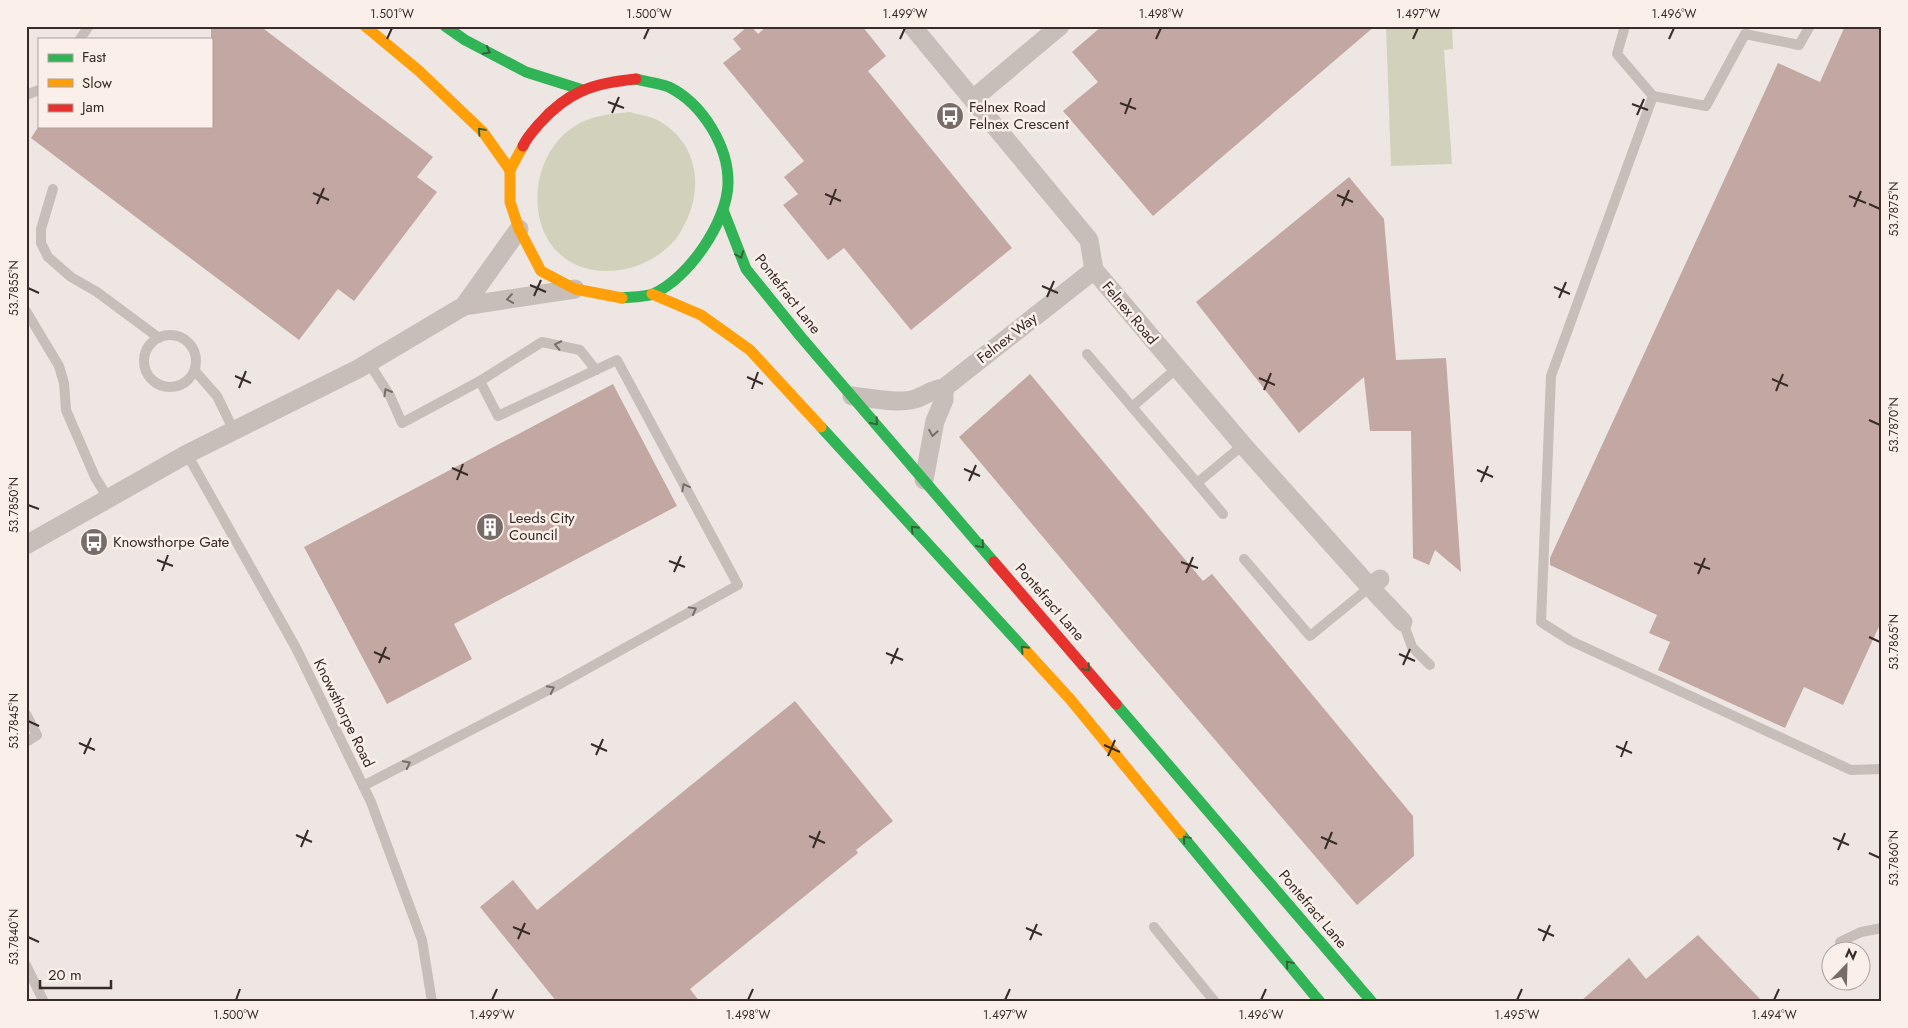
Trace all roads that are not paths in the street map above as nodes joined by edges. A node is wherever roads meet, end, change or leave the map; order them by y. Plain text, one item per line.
1 (90, 26) edge
2 (365, 26) edge
3 (445, 26) edge
4 (912, 26) edge
5 (1060, 26) edge
6 (1626, 26) edge
7 (1810, 26) edge
8 (81, 38) edge
9 (38, 90) edge
10 (583, 90) junction
11 (26, 95) edge
12 (1653, 96) junction
13 (973, 99) junction
14 (510, 170) junction
15 (53, 189) dead end
16 (723, 210) junction
17 (519, 229) junction
18 (1094, 270) junction
19 (575, 288) junction
20 (652, 294) junction
21 (464, 306) junction
22 (26, 311) edge
23 (159, 338) junction
24 (1087, 354) dead end
25 (369, 363) junction
26 (1177, 368) junction
27 (596, 370) junction
28 (195, 371) junction
29 (480, 381) junction
30 (944, 388) junction
31 (852, 396) junction
32 (1132, 406) junction
33 (234, 431) junction
34 (1242, 446) junction
35 (187, 454) junction
36 (924, 480) junction
37 (1196, 483) junction
38 (108, 498) junction
39 (1223, 514) dead end
40 (26, 544) edge
41 (1244, 559) dead end
42 (1376, 583) junction
43 (1403, 622) joint
44 (1430, 664) dead end
45 (26, 714) edge
46 (26, 742) edge
47 (1882, 769) edge
48 (363, 786) junction
49 (1154, 927) dead end
50 (1882, 928) edge
51 (1844, 940) edge
52 (26, 965) edge
53 (44, 1002) edge
54 (432, 1002) edge
55 (1215, 1002) edge
56 (1320, 1002) edge
57 (1372, 1002) edge

1 - 8 lane
14 -> 2 highway
3 -> 10 highway
4 - 13 street, Felnex Road
5 - 13 street
6 - 12 lane
7 - 12 lane
9 - 11 lane
10 - 14 highway
10 - 16 highway
12 - 47 lane
13 - 18 street, Felnex Road
14 - 17 highway
15 - 23 lane
16 - 20 highway
16 -> 31 highway, Pontefract Lane
17 - 19 highway
17 - 21 street
18 - 26 street, Felnex Road
18 - 30 street, Felnex Way
19 - 20 highway
19 -> 21 street
56 -> 20 highway
21 - 25 street
22 - 38 lane
23 - 28 lane
23 - 28 lane
24 - 32 lane
29 -> 25 lane
25 - 33 street
26 - 32 lane
26 - 34 street, Felnex Road
27 -> 29 lane
27 - 29 lane
48 -> 27 lane
28 - 33 lane
30 - 31 street, Felnex Way
30 -> 36 street
31 -> 36 highway, Pontefract Lane
32 - 37 lane
33 - 35 street
34 - 37 lane
34 - 42 street, Felnex Road
35 - 38 street
35 - 48 lane, Knowsthorpe Road
36 -> 57 highway, Pontefract Lane
37 - 39 lane
38 - 40 street
41 - 42 lane
42 - 43 street, Felnex Road
43 - 44 lane
45 - 46 lane
48 - 54 lane, Knowsthorpe Road
49 - 55 lane
50 - 51 lane
52 - 53 lane

